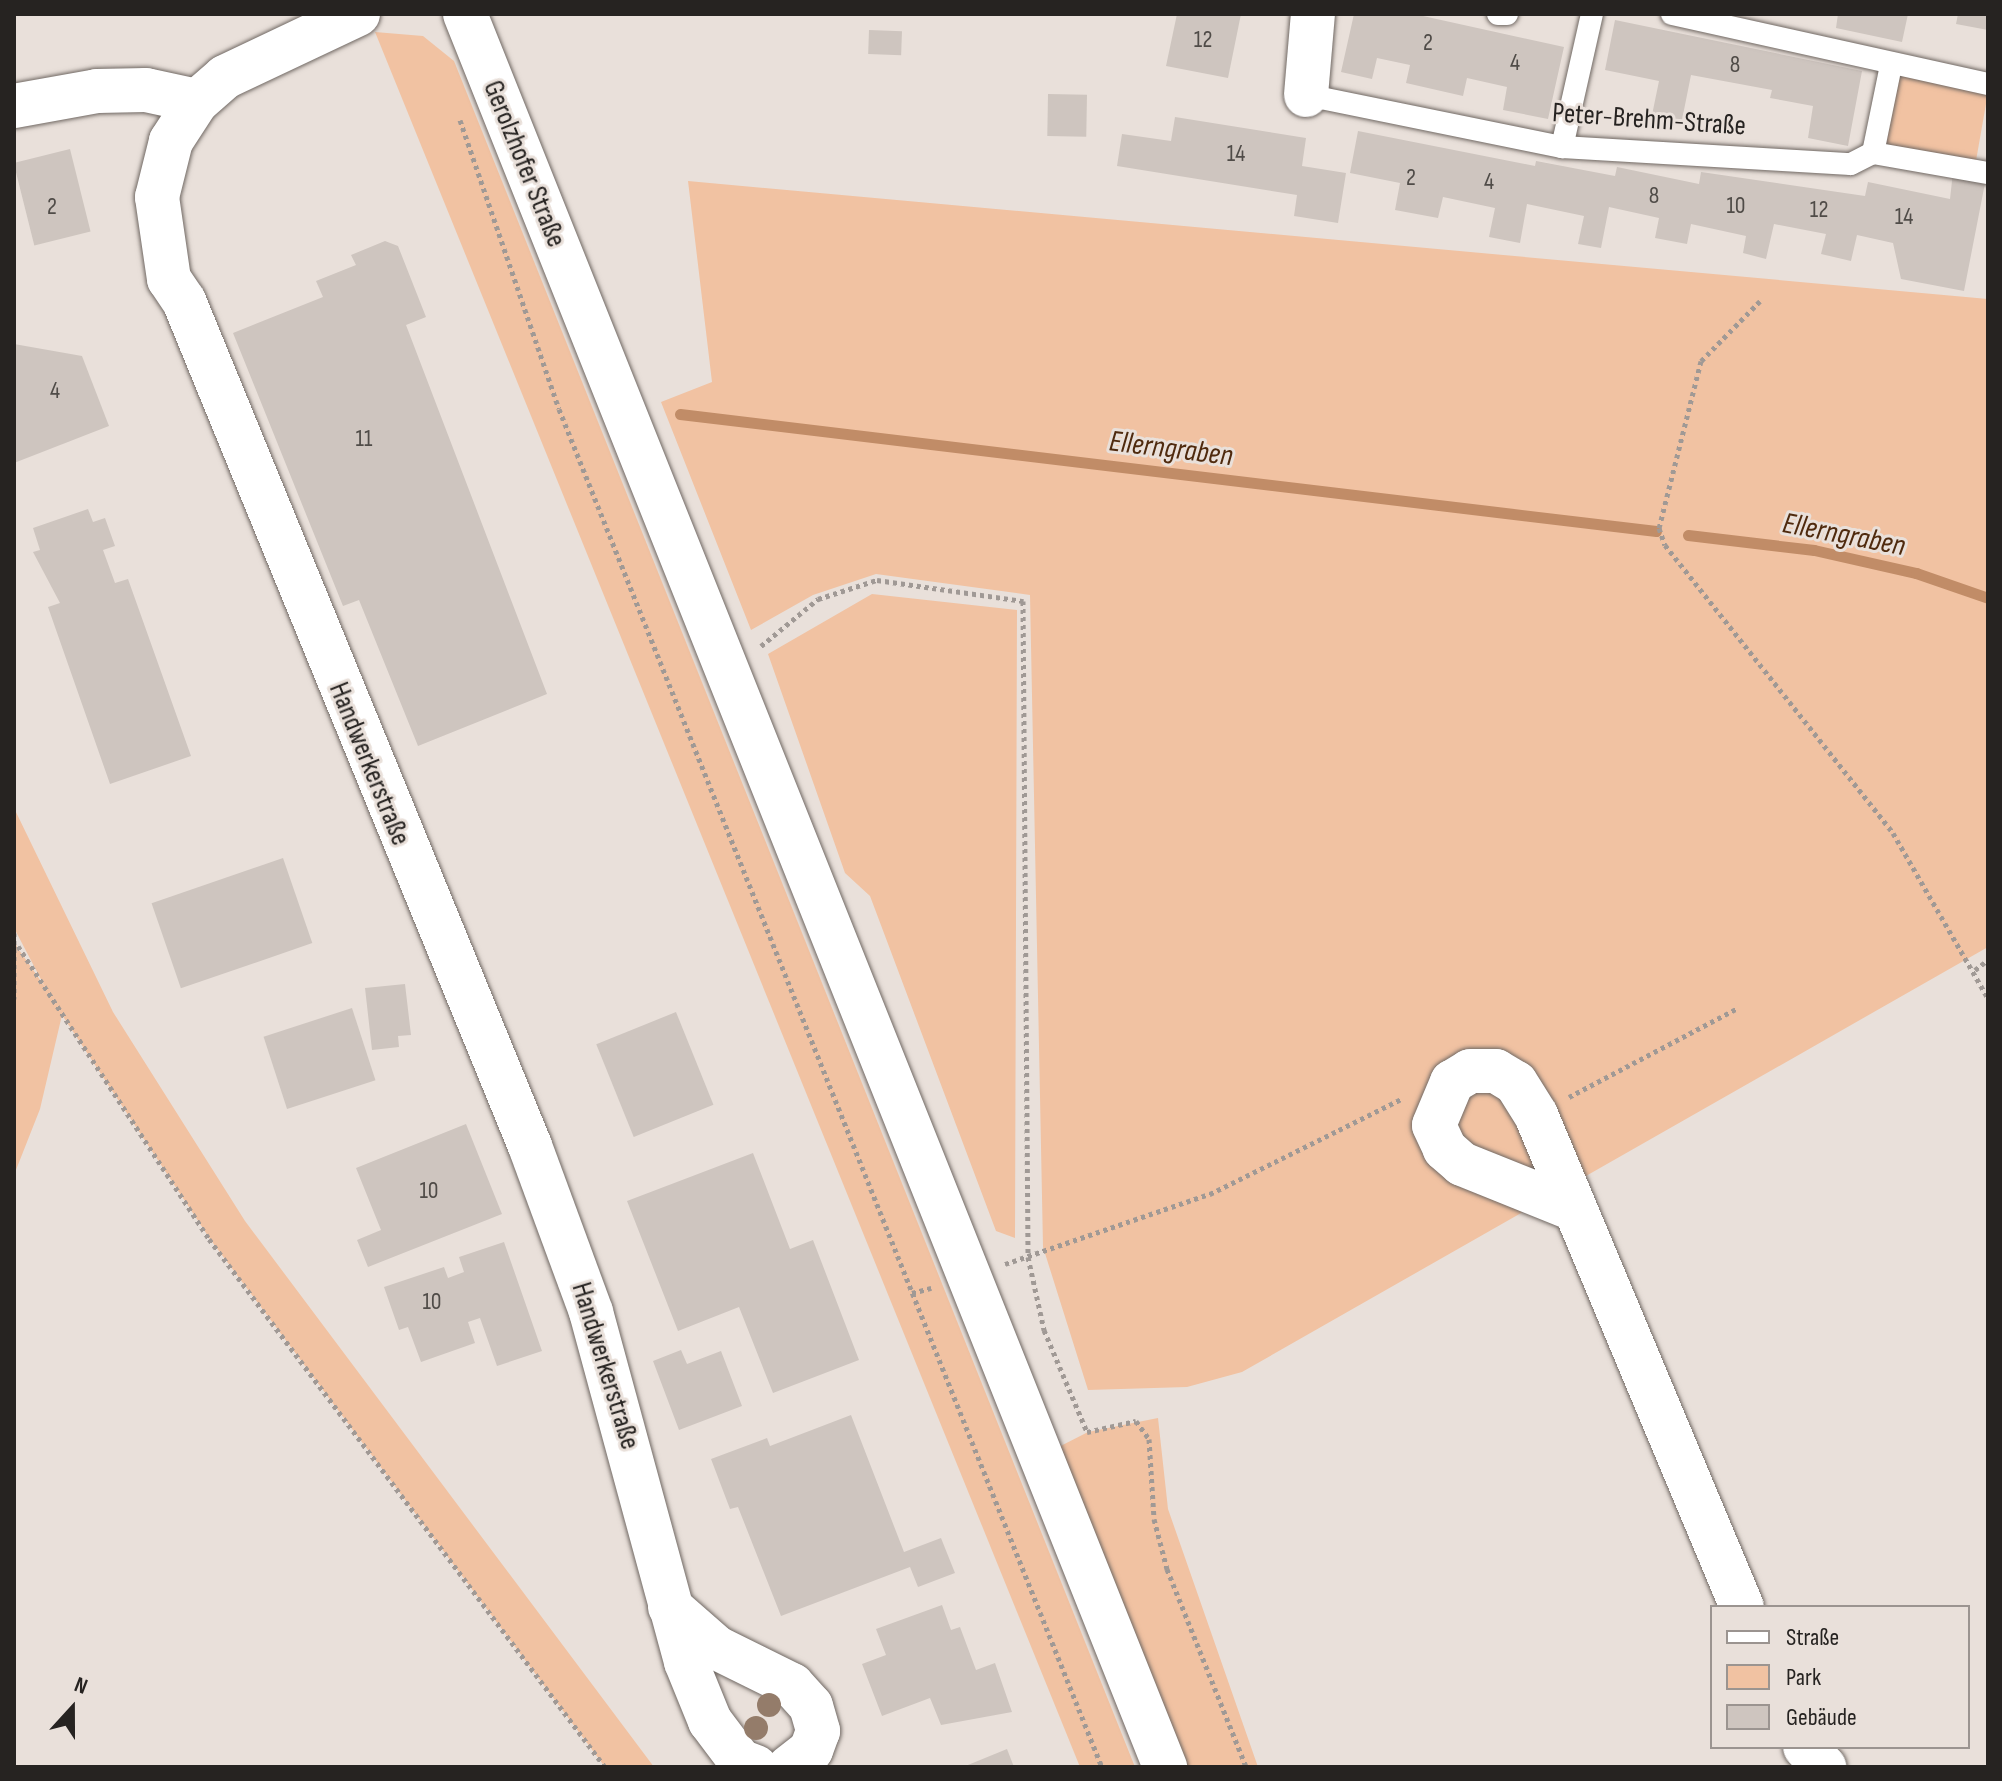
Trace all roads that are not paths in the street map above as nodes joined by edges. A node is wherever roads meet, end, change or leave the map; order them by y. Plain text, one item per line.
1 (358, 14) edge
2 (465, 14) edge
3 (1313, 14) edge
4 (1498, 14) edge
5 (1507, 14) edge
6 (1592, 14) edge
7 (1672, 14) edge
8 (1891, 65) junction
9 (1988, 84) edge
10 (1306, 95) joint
11 (197, 101) junction
12 (14, 106) edge
13 (1562, 147) junction
14 (1873, 153) junction
15 (1988, 173) edge
16 (1574, 1209) junction
17 (1741, 1605) edge
18 (670, 1607) junction
19 (1807, 1749) edge
20 (756, 1767) edge
21 (789, 1767) edge
22 (1165, 1767) edge
23 (1824, 1767) edge

1 - 11 street, Handwerkerstraße
2 - 22 street, Gerolzhofer Straße
3 - 10 street
4 - 5 lane
6 - 13 lane
7 - 8 lane
8 - 9 lane
8 - 14 lane
10 - 13 lane, Peter-Brehm-Straße
11 - 12 street
11 - 18 street, Handwerkerstraße
13 - 14 lane, Peter-Brehm-Straße
14 - 15 lane, Peter-Brehm-Straße
16 - 16 street
16 - 17 street
18 - 20 street, Handwerkerstraße
18 - 21 street
19 - 23 street

